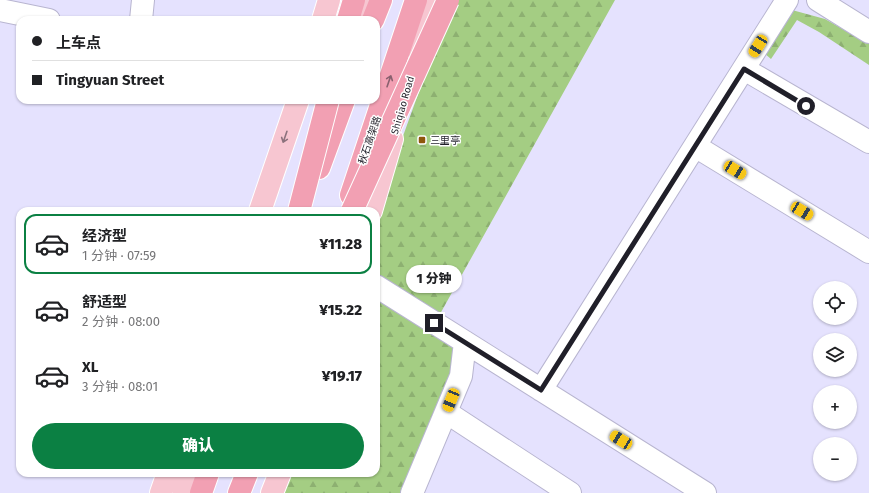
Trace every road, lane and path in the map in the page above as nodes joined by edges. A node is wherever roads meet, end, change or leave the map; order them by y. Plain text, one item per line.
1 (143, 0) edge
2 (329, 0) edge
3 (354, 0) edge
4 (368, 0) edge
5 (381, 0) edge
6 (416, 0) edge
7 (432, 0) edge
8 (448, 0) edge
9 (787, 0) edge
10 (818, 0) edge
11 (0, 10) edge
12 (29, 16) edge
13 (141, 16) edge
14 (324, 16) edge
15 (349, 16) edge
16 (363, 16) edge
17 (375, 16) edge
18 (869, 32) edge
19 (744, 69) junction
20 (297, 104) edge
21 (327, 104) edge
22 (332, 104) edge
23 (343, 104) edge
24 (869, 142) edge
25 (695, 146) junction
26 (261, 207) edge
27 (293, 207) edge
28 (300, 207) edge
29 (304, 207) edge
30 (346, 207) edge
31 (354, 207) edge
32 (372, 207) edge
33 (869, 252) edge
34 (380, 289) edge
35 (465, 342) junction
36 (541, 390) junction
37 (446, 412) junction
38 (167, 477) edge
39 (190, 477) edge
40 (207, 477) edge
41 (245, 477) edge
42 (278, 477) edge
43 (420, 489) edge
44 (690, 489) edge
45 (161, 493) edge
46 (184, 493) edge
47 (201, 493) edge
48 (239, 493) edge
49 (272, 493) edge
50 (570, 493) edge

1 - 13 street
2 - 14 main road
3 - 15 highway
4 - 16 main road
5 - 17 highway
30 -> 6 highway, 秋石高架路
7 - 32 main road, Shiqiao Road
8 - 31 highway, bridge
9 - 19 street
10 - 18 street
11 - 12 street
19 - 24 street
19 - 25 street
20 -> 26 main road
21 - 28 highway, bridge
22 - 27 main road
23 - 29 highway
25 - 33 street
25 - 36 street
34 - 35 street
35 - 36 street
35 - 37 street
36 - 44 street
37 - 43 street
37 - 50 street
38 - 45 main road
39 - 46 main road
40 - 47 highway
41 - 48 highway
42 - 49 main road

